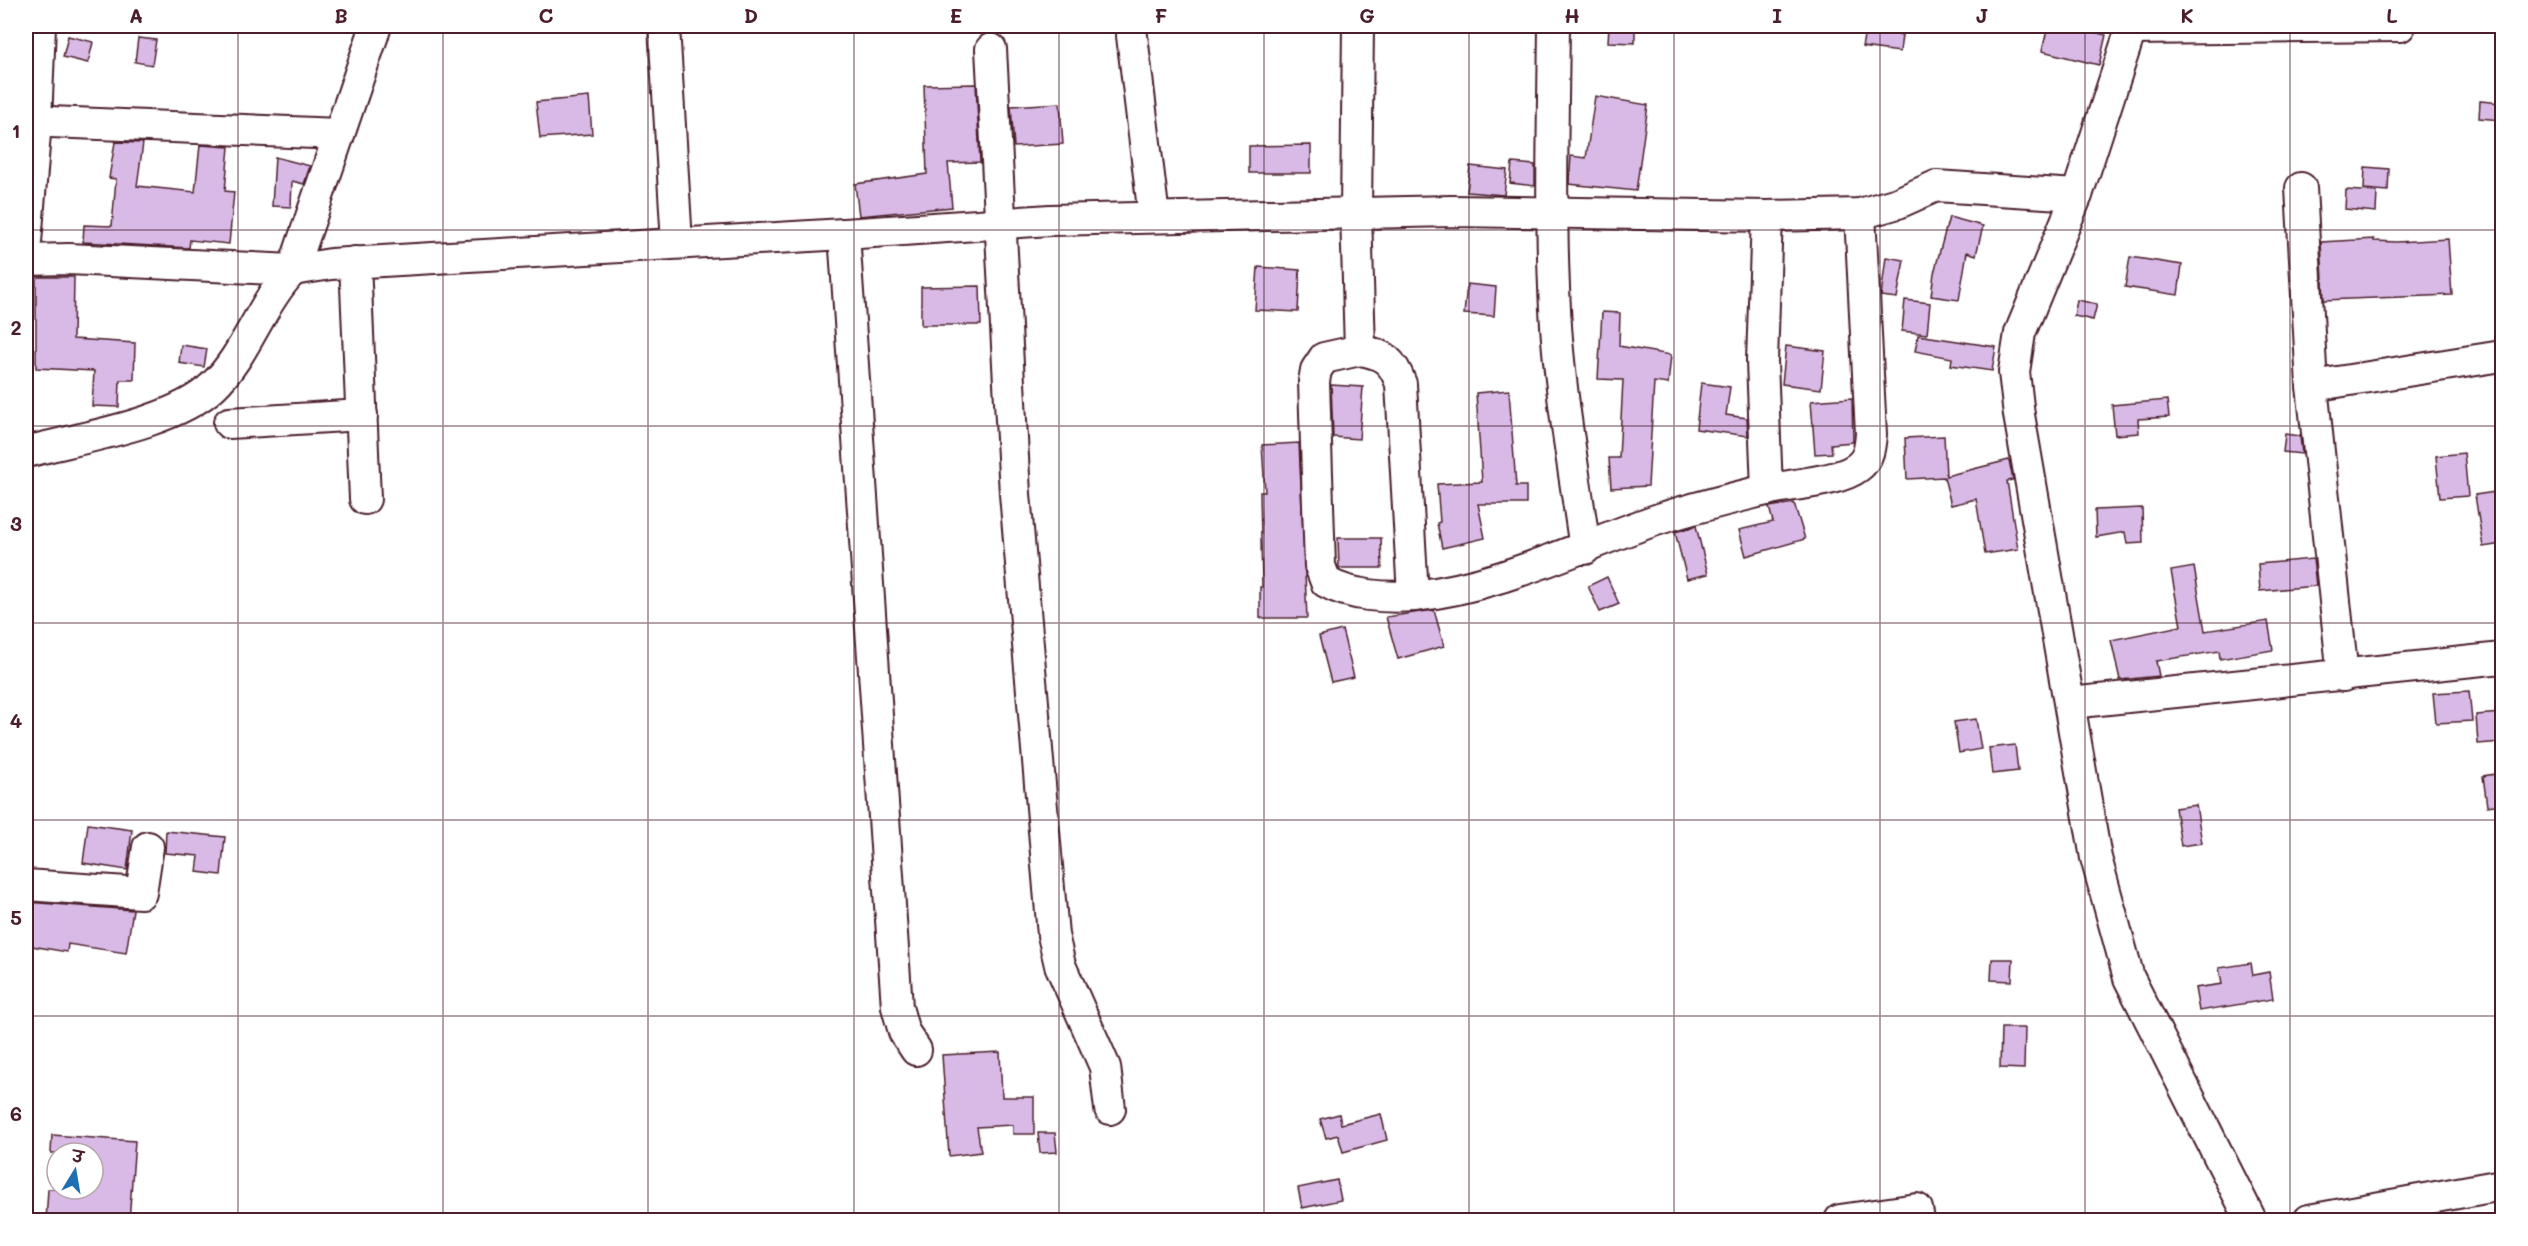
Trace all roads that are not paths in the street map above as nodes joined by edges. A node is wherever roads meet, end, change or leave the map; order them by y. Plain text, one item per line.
1 (40, 26) edge
2 (376, 26) edge
3 (664, 26) edge
4 (1358, 26) edge
5 (1554, 26) edge
6 (2400, 26) edge
7 (2132, 27) edge
8 (1132, 36) dead end
9 (991, 49) dead end
10 (31, 121) edge
11 (339, 134) junction
12 (2301, 188) dead end
13 (2077, 195) junction
14 (1356, 212) junction
15 (1551, 214) junction
16 (1860, 214) junction
17 (1767, 216) junction
18 (1154, 218) junction
19 (1002, 224) junction
20 (844, 234) junction
21 (26, 242) edge
22 (677, 243) junction
23 (26, 260) edge
24 (355, 262) junction
25 (293, 270) junction
26 (1360, 350) junction
27 (2502, 356) edge
28 (2312, 386) junction
29 (362, 415) junction
30 (229, 423) dead end
31 (26, 452) edge
32 (1767, 490) junction
33 (365, 499) dead end
34 (1585, 549) junction
35 (1413, 596) junction
36 (2502, 658) edge
37 (2343, 676) junction
38 (2070, 703) junction
39 (148, 847) dead end
40 (26, 885) edge
41 (916, 1050) dead end
42 (1110, 1109) dead end
43 (2502, 1185) edge
44 (1840, 1221) edge
45 (1919, 1221) edge
46 (2251, 1221) edge
47 (2309, 1221) edge

1 - 10 street
2 - 11 street
3 - 22 street
4 - 14 street
5 - 15 street
6 - 7 street
7 - 13 street
8 - 18 street
9 - 19 street
10 - 11 street
10 - 21 street
11 - 25 street
12 - 28 street
13 - 16 street
13 - 38 street
14 - 15 street
14 - 18 street
14 - 26 street
15 - 17 street
15 - 34 street
16 - 17 street
16 - 32 street
17 - 32 street
18 - 19 street
19 - 20 street
19 - 42 street
20 - 22 street
20 - 41 street
22 - 24 street
23 - 25 street
24 - 25 street
24 - 29 street
25 - 31 street
26 - 35 street
26 - 35 street
27 - 28 street
28 - 37 street
29 - 30 street
29 - 33 street
32 - 34 street
34 - 35 street
36 - 37 street
37 - 38 street
38 - 46 street
39 - 40 street
43 - 47 street
44 - 45 street

